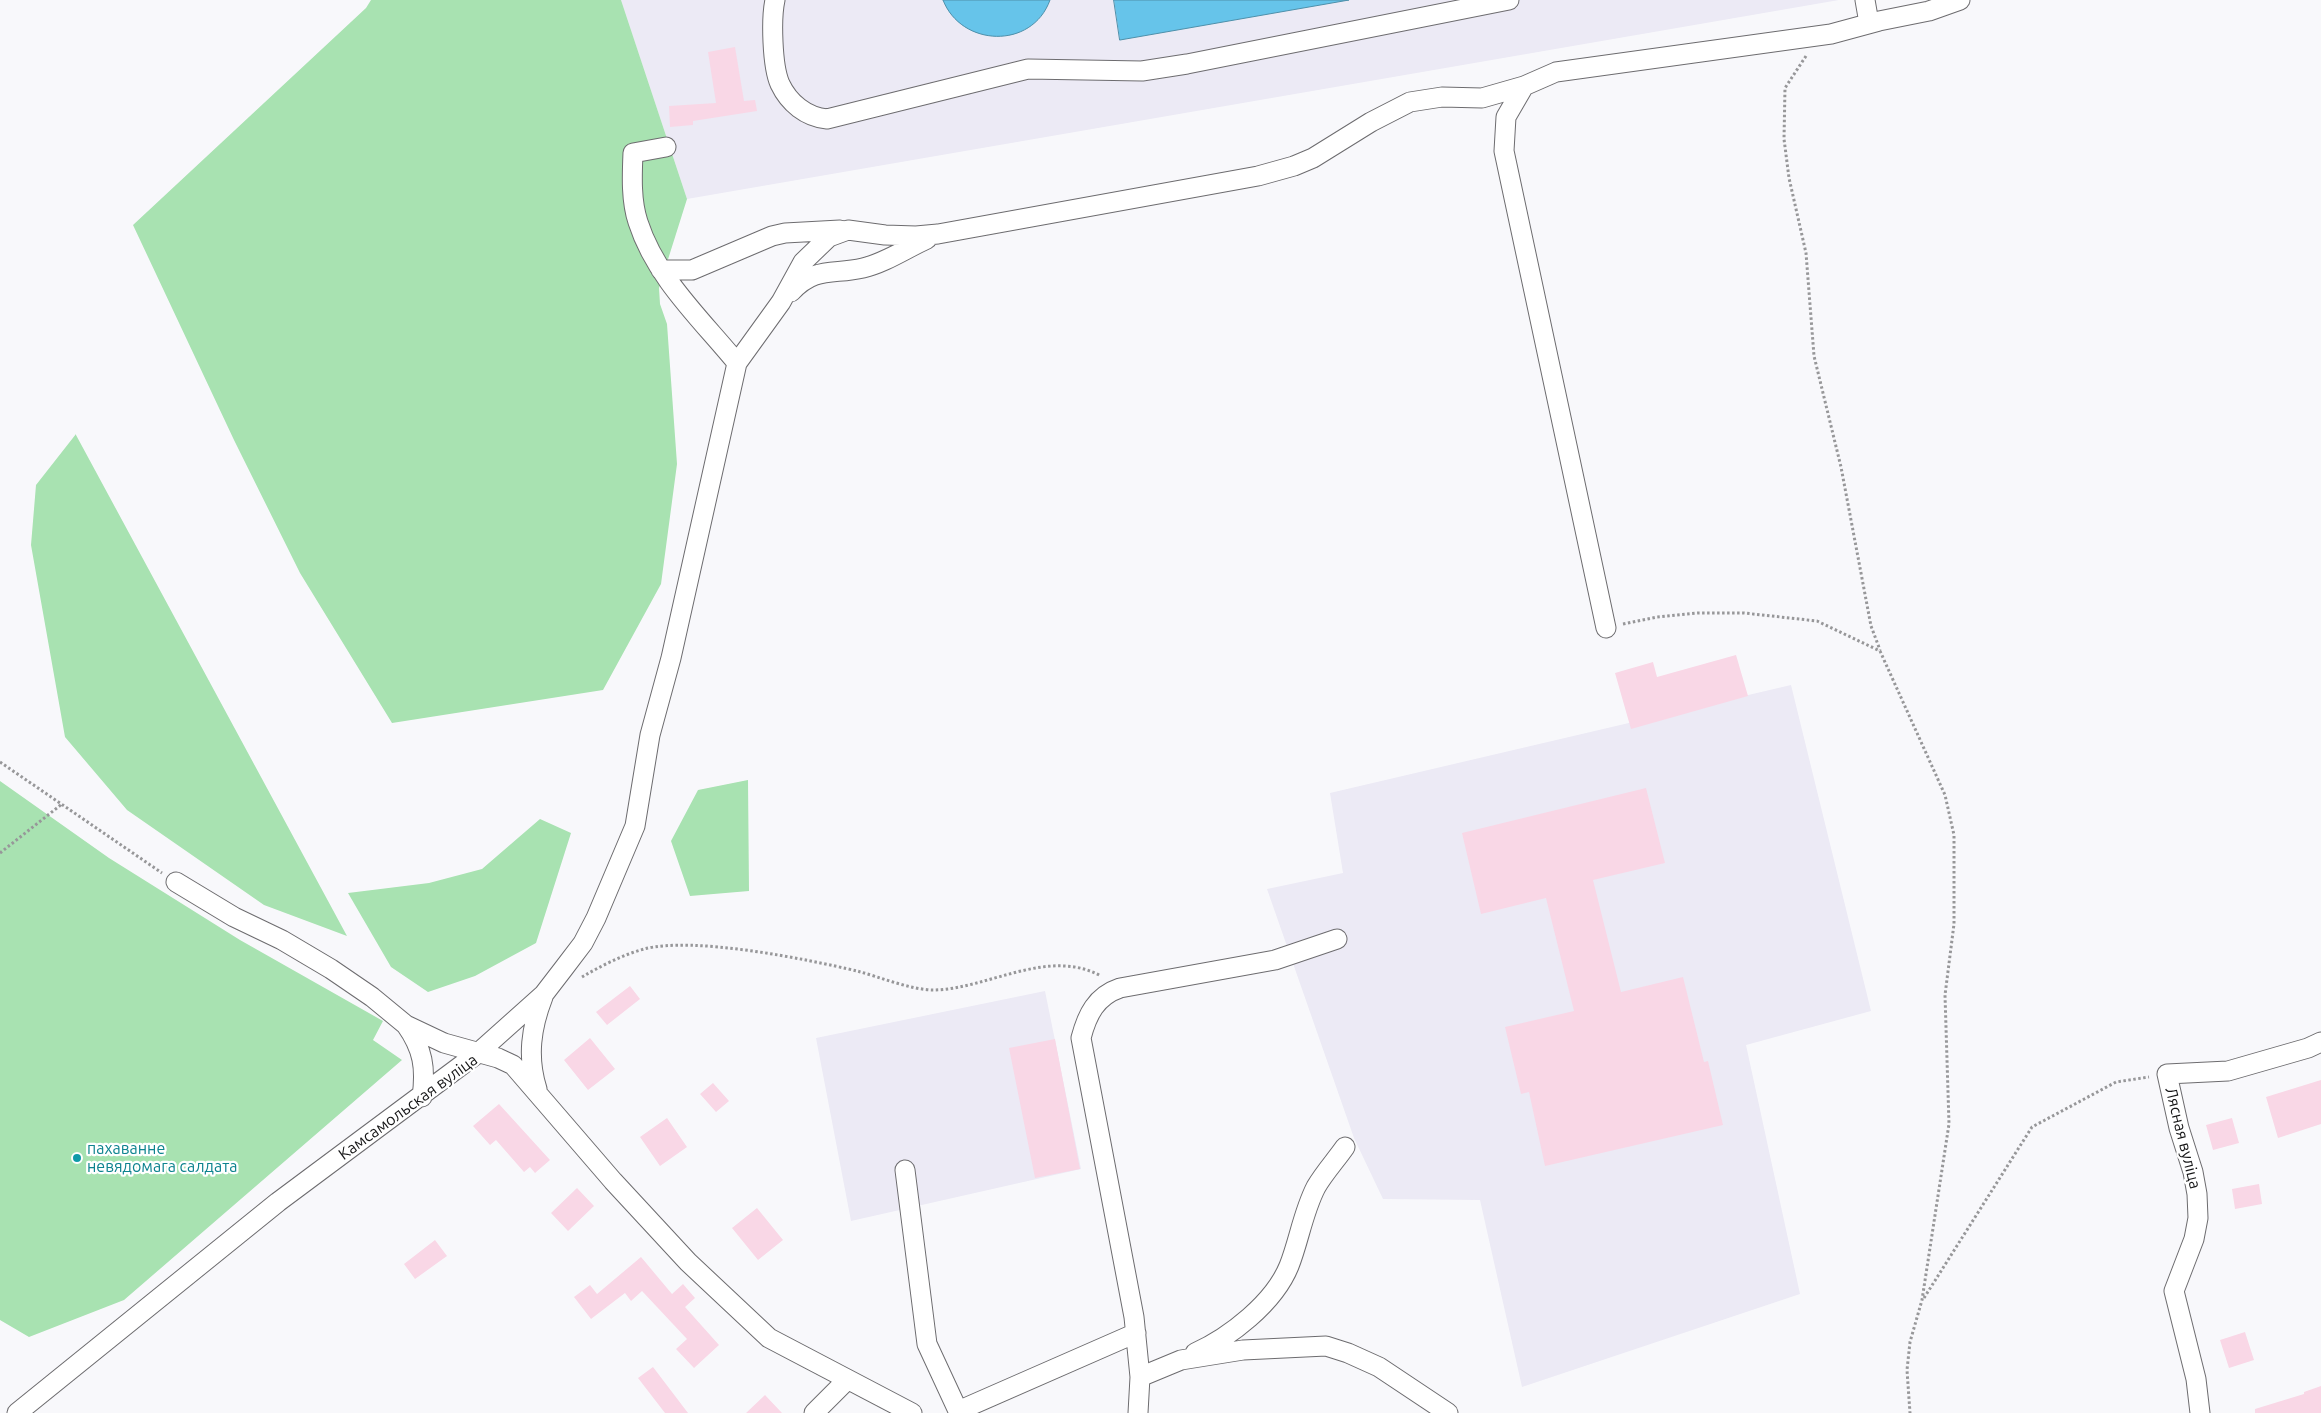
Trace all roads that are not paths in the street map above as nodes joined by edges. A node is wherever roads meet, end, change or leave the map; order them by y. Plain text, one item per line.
1 (775, 0) edge
2 (1509, 0) edge
3 (1865, 0) edge
4 (1960, 0) edge
5 (1869, 23) junction
6 (1524, 86) junction
7 (666, 147) dead end
8 (848, 230) junction
9 (938, 234) junction
10 (662, 270) junction
11 (781, 302) junction
12 (737, 363) junction
13 (1606, 628) road end
14 (176, 882) road end
15 (1337, 939) dead end
16 (544, 994) junction
17 (406, 1025) junction
18 (2321, 1042) edge
19 (478, 1053) junction
20 (539, 1093) junction
21 (422, 1097) junction
22 (1345, 1147) dead end
23 (906, 1170) dead end
24 (1136, 1333) junction
25 (1181, 1360) junction
26 (1140, 1377) junction
27 (847, 1380) junction
28 (958, 1412) edge
29 (17, 1413) edge
30 (814, 1413) edge
31 (912, 1413) edge
32 (1138, 1413) edge
33 (1448, 1413) edge
34 (2200, 1413) edge

1 - 2 street
3 - 5 street
4 - 5 street
5 - 6 street
6 - 9 street
6 - 13 street
7 - 10 street
8 - 9 street
8 - 10 street
8 - 11 street
9 - 11 street
10 - 12 street
11 - 12 street
12 - 16 street
14 - 17 street
15 - 24 street
16 - 19 street
16 - 20 street
17 - 19 street
17 - 21 street
18 - 34 street, Лясная вуліца
19 - 20 street, Камсамольская вуліца
19 - 21 street, Камсамольская вуліца
20 - 27 street, Камсамольская вуліца
21 - 29 street, Камсамольская вуліца
22 - 25 street
23 - 28 street
24 - 26 street
24 - 28 street
25 - 26 street
25 - 33 street
26 - 32 street
27 - 30 street
27 - 31 street, Камсамольская вуліца

